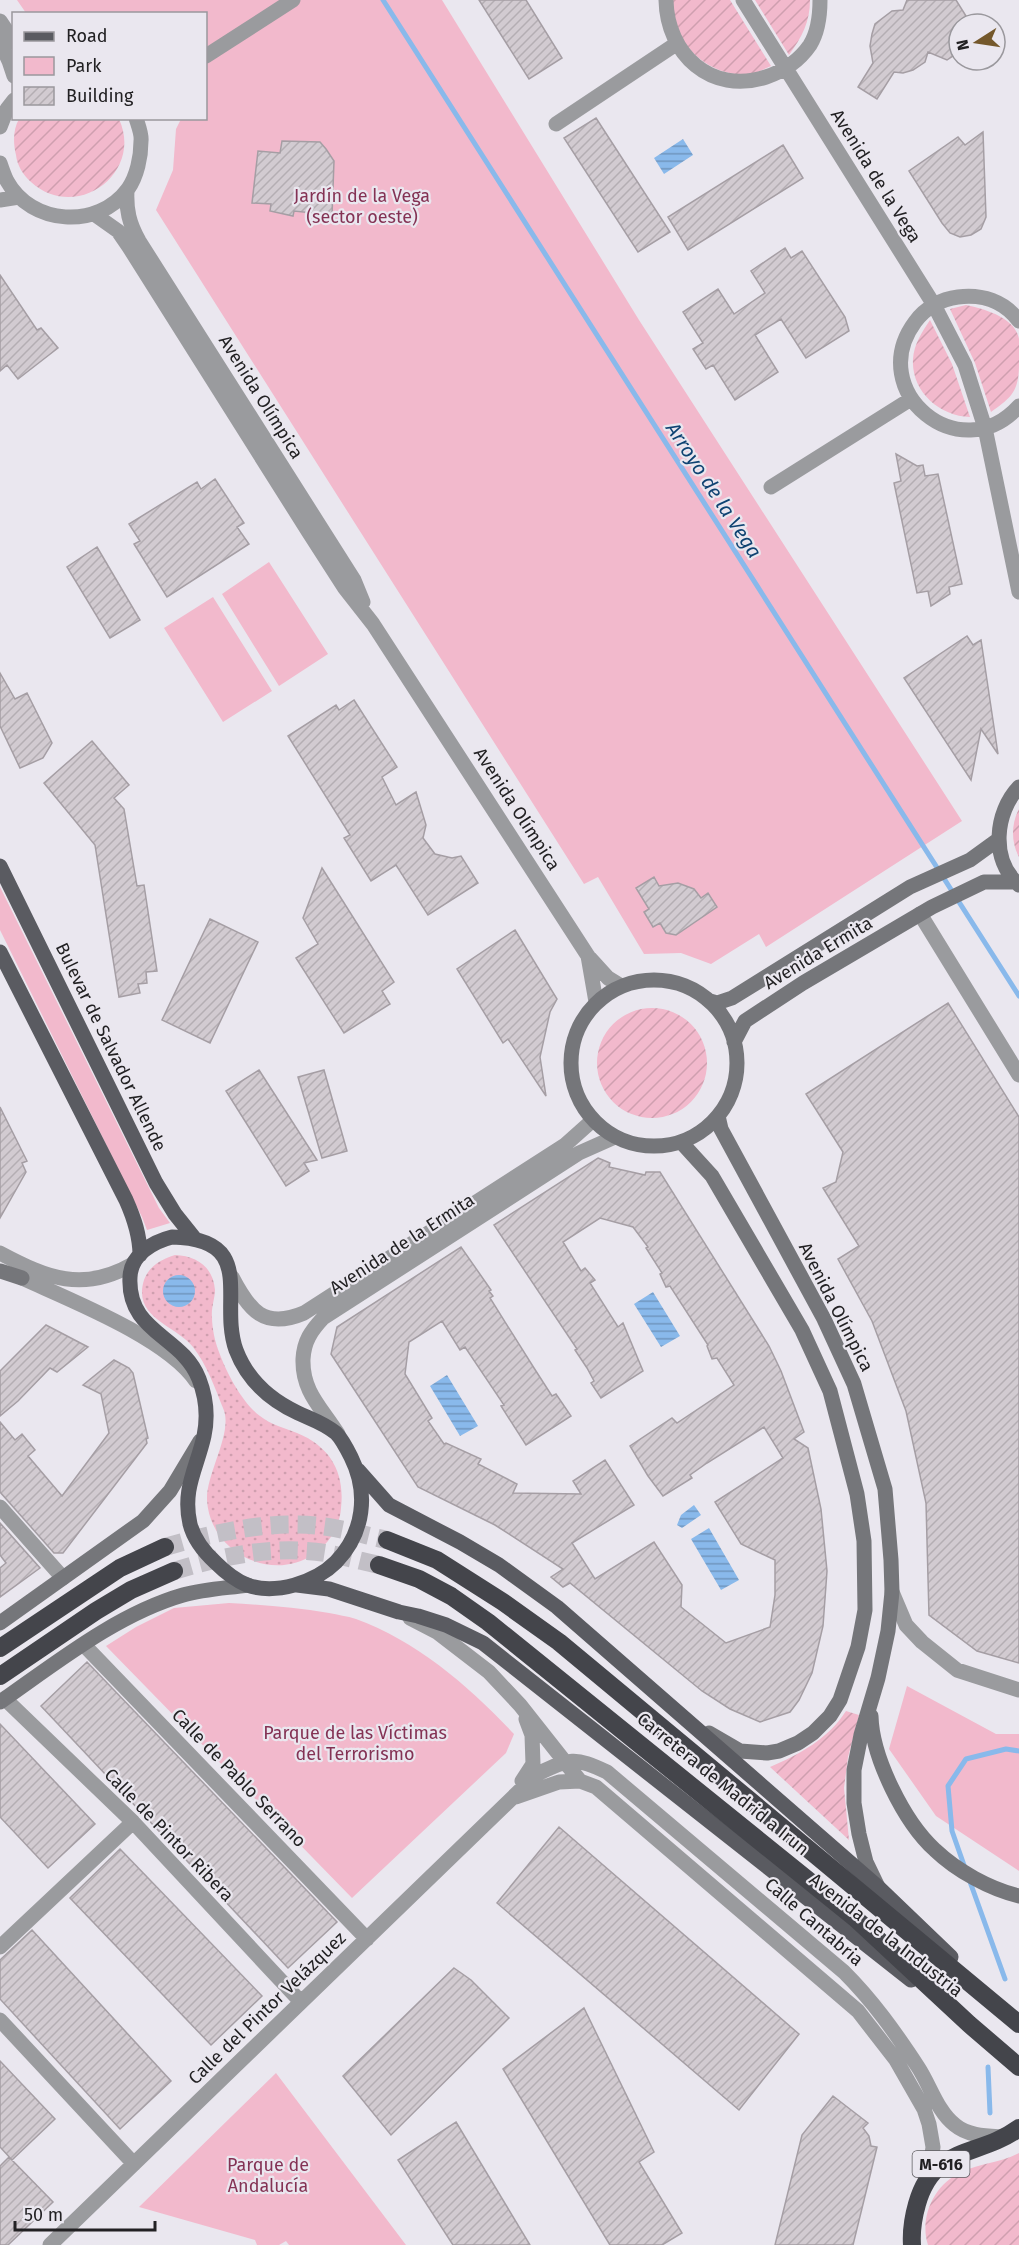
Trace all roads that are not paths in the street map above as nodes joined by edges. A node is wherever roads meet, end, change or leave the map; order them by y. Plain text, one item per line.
1 (293, 0) edge
2 (666, 0) edge
3 (742, 0) edge
4 (820, 0) edge
5 (0, 21) edge
6 (12, 39) edge
7 (0, 42) edge
8 (676, 44) junction
9 (207, 55) edge
10 (785, 69) junction
11 (12, 70) edge
12 (12, 103) edge
13 (137, 120) edge
14 (147, 120) edge
15 (556, 124) dead end
16 (0, 126) edge
17 (142, 139) junction
18 (0, 163) edge
19 (128, 190) junction
20 (19, 196) junction
21 (0, 200) edge
22 (94, 214) junction
23 (934, 305) junction
24 (1019, 321) edge
25 (911, 399) junction
26 (1019, 406) edge
27 (985, 428) junction
28 (771, 487) dead end
29 (1019, 592) edge
30 (373, 624) junction
31 (1019, 787) edge
32 (999, 838) junction
33 (0, 866) edge
34 (1017, 884) edge
35 (926, 911) junction
36 (0, 952) edge
37 (588, 956) junction
38 (621, 986) junction
39 (710, 1001) junction
40 (596, 1002) junction
41 (734, 1042) junction
42 (1019, 1075) edge
43 (718, 1116) junction
44 (593, 1120) junction
45 (615, 1137) junction
46 (681, 1142) junction
47 (195, 1239) junction
48 (0, 1252) edge
49 (136, 1259) junction
50 (0, 1271) edge
51 (232, 1277) junction
52 (203, 1393) junction
53 (338, 1434) junction
54 (204, 1436) junction
55 (356, 1467) junction
56 (0, 1508) edge
57 (387, 1540) tunnel mouth
58 (165, 1547) tunnel mouth
59 (379, 1565) tunnel mouth
60 (174, 1571) tunnel mouth
61 (63, 1578) junction
62 (248, 1585) junction
63 (294, 1585) junction
64 (892, 1592) junction
65 (399, 1612) junction
66 (0, 1623) edge
67 (84, 1645) junction
68 (0, 1648) edge
69 (0, 1676) edge
70 (1019, 1690) edge
71 (2, 1701) edge
72 (871, 1704) junction
73 (520, 1705) junction
74 (684, 1717) junction
75 (564, 1761) junction
76 (580, 1781) junction
77 (511, 1799) junction
78 (133, 1822) junction
79 (878, 1887) junction
80 (1019, 1896) edge
81 (367, 1939) junction
82 (0, 1947) edge
83 (992, 2001) junction
84 (301, 2002) junction
85 (0, 2020) edge
86 (1019, 2024) edge
87 (969, 2025) junction
88 (1019, 2067) edge
89 (1013, 2133) edge
90 (134, 2164) junction
91 (929, 2176) junction
92 (912, 2244) edge
93 (50, 2245) edge

1 - 9 street
2 - 8 street
3 - 10 street, Avenida de la Vega
4 - 10 street
5 - 6 street
7 - 11 street
8 - 10 street
8 - 15 street
10 - 23 street, Avenida de la Vega
12 - 16 street
13 - 17 street
14 - 17 street
17 - 19 street
18 - 20 street
19 - 22 street
19 - 30 street, Avenida Olímpica
20 - 21 street
20 - 22 street
22 - 30 street, Avenida Olímpica
23 - 24 street
23 - 25 street
23 - 27 street, Avenida de la Vega
25 - 27 street
25 - 28 street
26 - 27 street
27 - 29 street, Avenida de la Vega
30 - 37 street, Avenida Olímpica
31 - 32 street
32 - 34 street
32 - 39 street, Avenida Ermita
33 - 47 main road, Bulevar de Salvador Allende
34 - 35 street, Avenida Ermita
35 - 41 street, Avenida Ermita
35 - 42 street
36 - 49 main road
37 - 38 street, Avenida Olímpica
37 - 40 street, Avenida Olímpica
38 - 39 street
38 - 40 street
39 - 41 street
40 - 44 street
41 - 43 street
43 - 46 street
43 - 64 street, Avenida Olímpica
44 - 45 street
44 - 51 street, Avenida de la Ermita
45 - 46 street
45 - 53 street, Avenida de la Ermita
46 - 74 street
47 - 49 main road
47 - 51 main road
48 - 49 street
49 - 52 main road
50 - 52 street
51 - 53 main road
52 - 54 main road
53 - 55 main road
54 - 61 street
54 - 62 main road
55 - 63 main road
55 - 74 main road
56 - 61 street
57 - 83 highway, Carretera de Madrid a Irun
58 - 68 highway
59 - 87 highway, Carretera de Madrid a Irun
60 - 69 highway
61 - 66 street
62 - 63 main road
62 - 67 street
63 - 65 main road, Avenida de la Industria
64 - 70 street
64 - 72 street, Avenida Olímpica
65 - 73 street, Calle Cantabria
65 - 87 main road, Avenida de la Industria
67 - 71 street
67 - 81 street, Calle de Pablo Serrano
71 - 78 street, Calle de Pintor Ribera
72 - 79 street
72 - 80 street
73 - 75 street, Calle Cantabria
73 - 77 street
74 - 79 main road
75 - 76 street, Calle Cantabria
75 - 77 street
75 - 89 street, Calle Cantabria
76 - 77 street
76 - 91 street, Calle Cantabria
77 - 81 street, Calle del Pintor Velázquez
78 - 82 street
78 - 84 street, Calle de Pintor Ribera
79 - 83 main road
81 - 84 street, Calle del Pintor Velázquez
83 - 86 highway, Carretera de Madrid a Irun
84 - 90 street, Calle del Pintor Velázquez
85 - 90 street
87 - 88 highway, Carretera de Madrid a Irun
89 - 91 highway, M-616
90 - 93 street, Calle del Pintor Velázquez
91 - 92 highway, M-616

